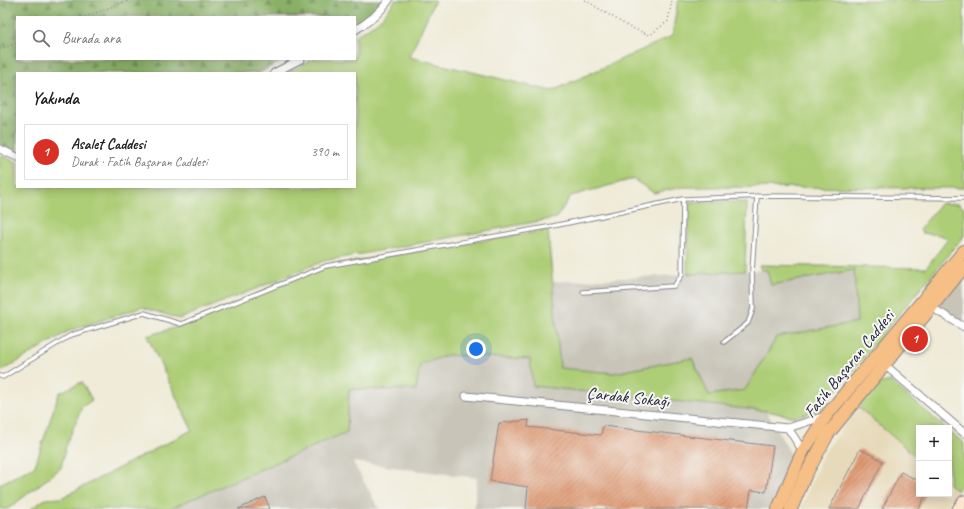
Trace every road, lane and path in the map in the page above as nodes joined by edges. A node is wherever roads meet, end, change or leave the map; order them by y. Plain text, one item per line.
1 (130, 0) edge
2 (389, 0) edge
3 (585, 0) edge
4 (672, 0) edge
5 (88, 16) edge
6 (356, 29) edge
7 (16, 43) edge
8 (0, 49) edge
9 (299, 60) edge
10 (276, 72) edge
11 (0, 149) edge
12 (16, 157) edge
13 (757, 196) junction
14 (683, 198) junction
15 (964, 198) edge
16 (964, 251) edge
17 (964, 267) edge
18 (583, 292) dead end
19 (931, 307) junction
20 (964, 327) edge
21 (724, 342) dead end
22 (885, 365) junction
23 (0, 376) edge
24 (466, 396) dead end
25 (826, 416) junction
26 (788, 428) junction
27 (964, 433) edge
28 (803, 451) junction
29 (964, 500) edge
30 (778, 509) edge
31 (791, 509) edge
32 (958, 509) edge

1 - 5 path
2 - 6 street
3 - 4 path
7 - 8 path
9 - 10 street
11 - 12 street
13 - 14 lane
13 - 15 lane
13 - 21 lane
14 - 18 lane
14 - 23 lane
16 - 25 main road, Fatih Başaran Caddesi
17 - 19 main road, Fatih Başaran Caddesi
19 - 20 street
19 - 22 main road, Fatih Başaran Caddesi
22 - 27 street
22 - 31 main road, Fatih Başaran Caddesi
24 - 26 street, Çardak Sokağı
25 - 26 street, Çardak Sokağı
25 - 28 main road, Fatih Başaran Caddesi
26 - 28 street
28 - 30 main road, Fatih Başaran Caddesi
29 - 32 street

